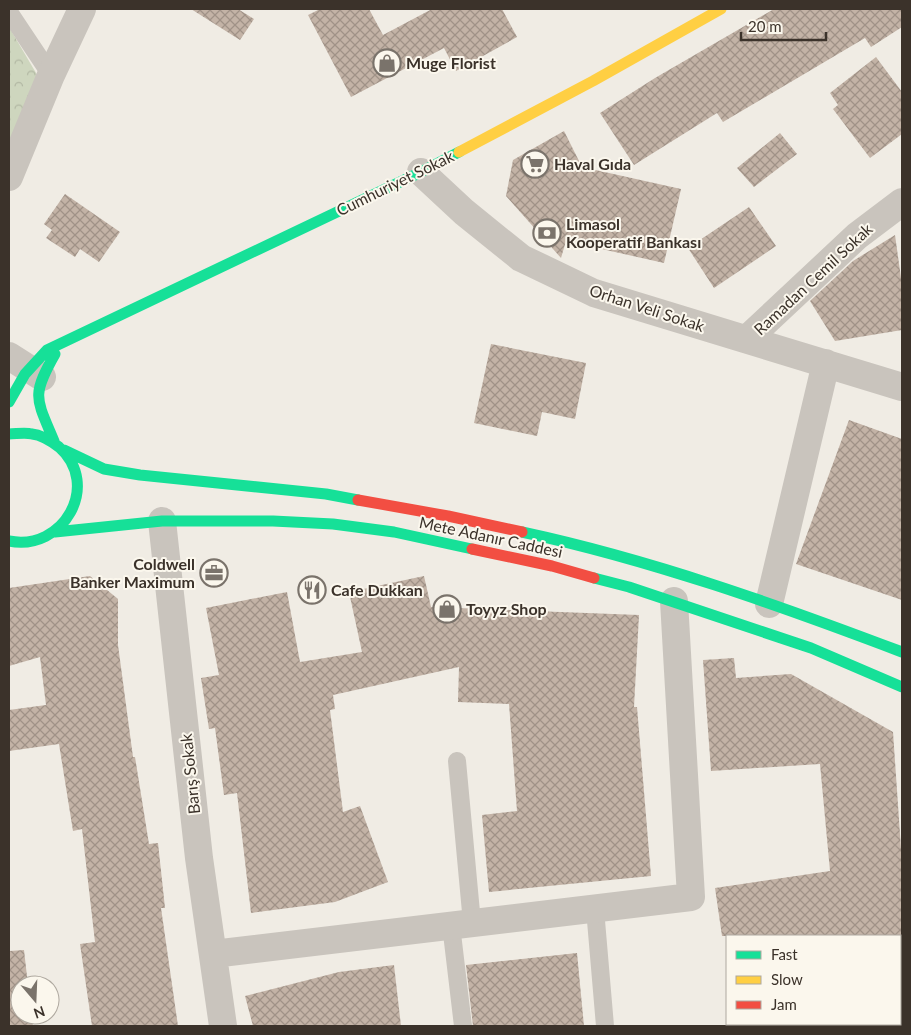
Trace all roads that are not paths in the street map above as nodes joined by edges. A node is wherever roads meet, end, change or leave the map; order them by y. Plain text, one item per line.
1 (82, 9) edge
2 (721, 9) edge
3 (9, 12) edge
4 (51, 75) junction
5 (420, 172) junction
6 (9, 177) edge
7 (902, 202) edge
8 (747, 339) junction
9 (62, 342) junction
10 (826, 364) junction
11 (26, 367) edge
12 (902, 387) edge
13 (9, 402) edge
14 (9, 434) edge
15 (54, 442) junction
16 (64, 450) junction
17 (162, 521) junction
18 (55, 532) junction
19 (9, 541) edge
20 (674, 601) junction
21 (769, 604) junction
22 (902, 652) edge
23 (902, 687) edge
24 (458, 761) dead end
25 (595, 908) junction
26 (462, 924) junction
27 (213, 954) junction
28 (223, 1026) edge
29 (462, 1026) edge
30 (605, 1026) edge

1 - 4 street
2 - 5 main road, Cumhuriyet Sokak
3 - 4 lane
4 - 6 street
5 - 8 street, Orhan Veli Sokak
5 - 9 main road, Cumhuriyet Sokak
7 - 8 street, Ramadan Cemil Sokak
8 - 10 street, Orhan Veli Sokak
9 - 11 main road
9 - 11 main road, Cumhuriyet Sokak
10 - 12 street, Orhan Veli Sokak
10 - 21 street
11 - 13 main road
11 - 15 main road
14 - 15 main road
15 - 16 main road
16 - 18 main road
16 - 21 main road, Mete Adanır Caddesi
17 - 18 main road, Mete Adanır Caddesi
17 - 20 main road, Mete Adanır Caddesi
17 - 27 street, Barış Sokak
18 - 19 main road
20 - 23 main road, Mete Adanır Caddesi
20 - 25 street
21 - 22 main road, Mete Adanır Caddesi
24 - 26 lane
25 - 26 street
25 - 30 lane
26 - 27 street
26 - 29 lane
27 - 28 street, Barış Sokak

